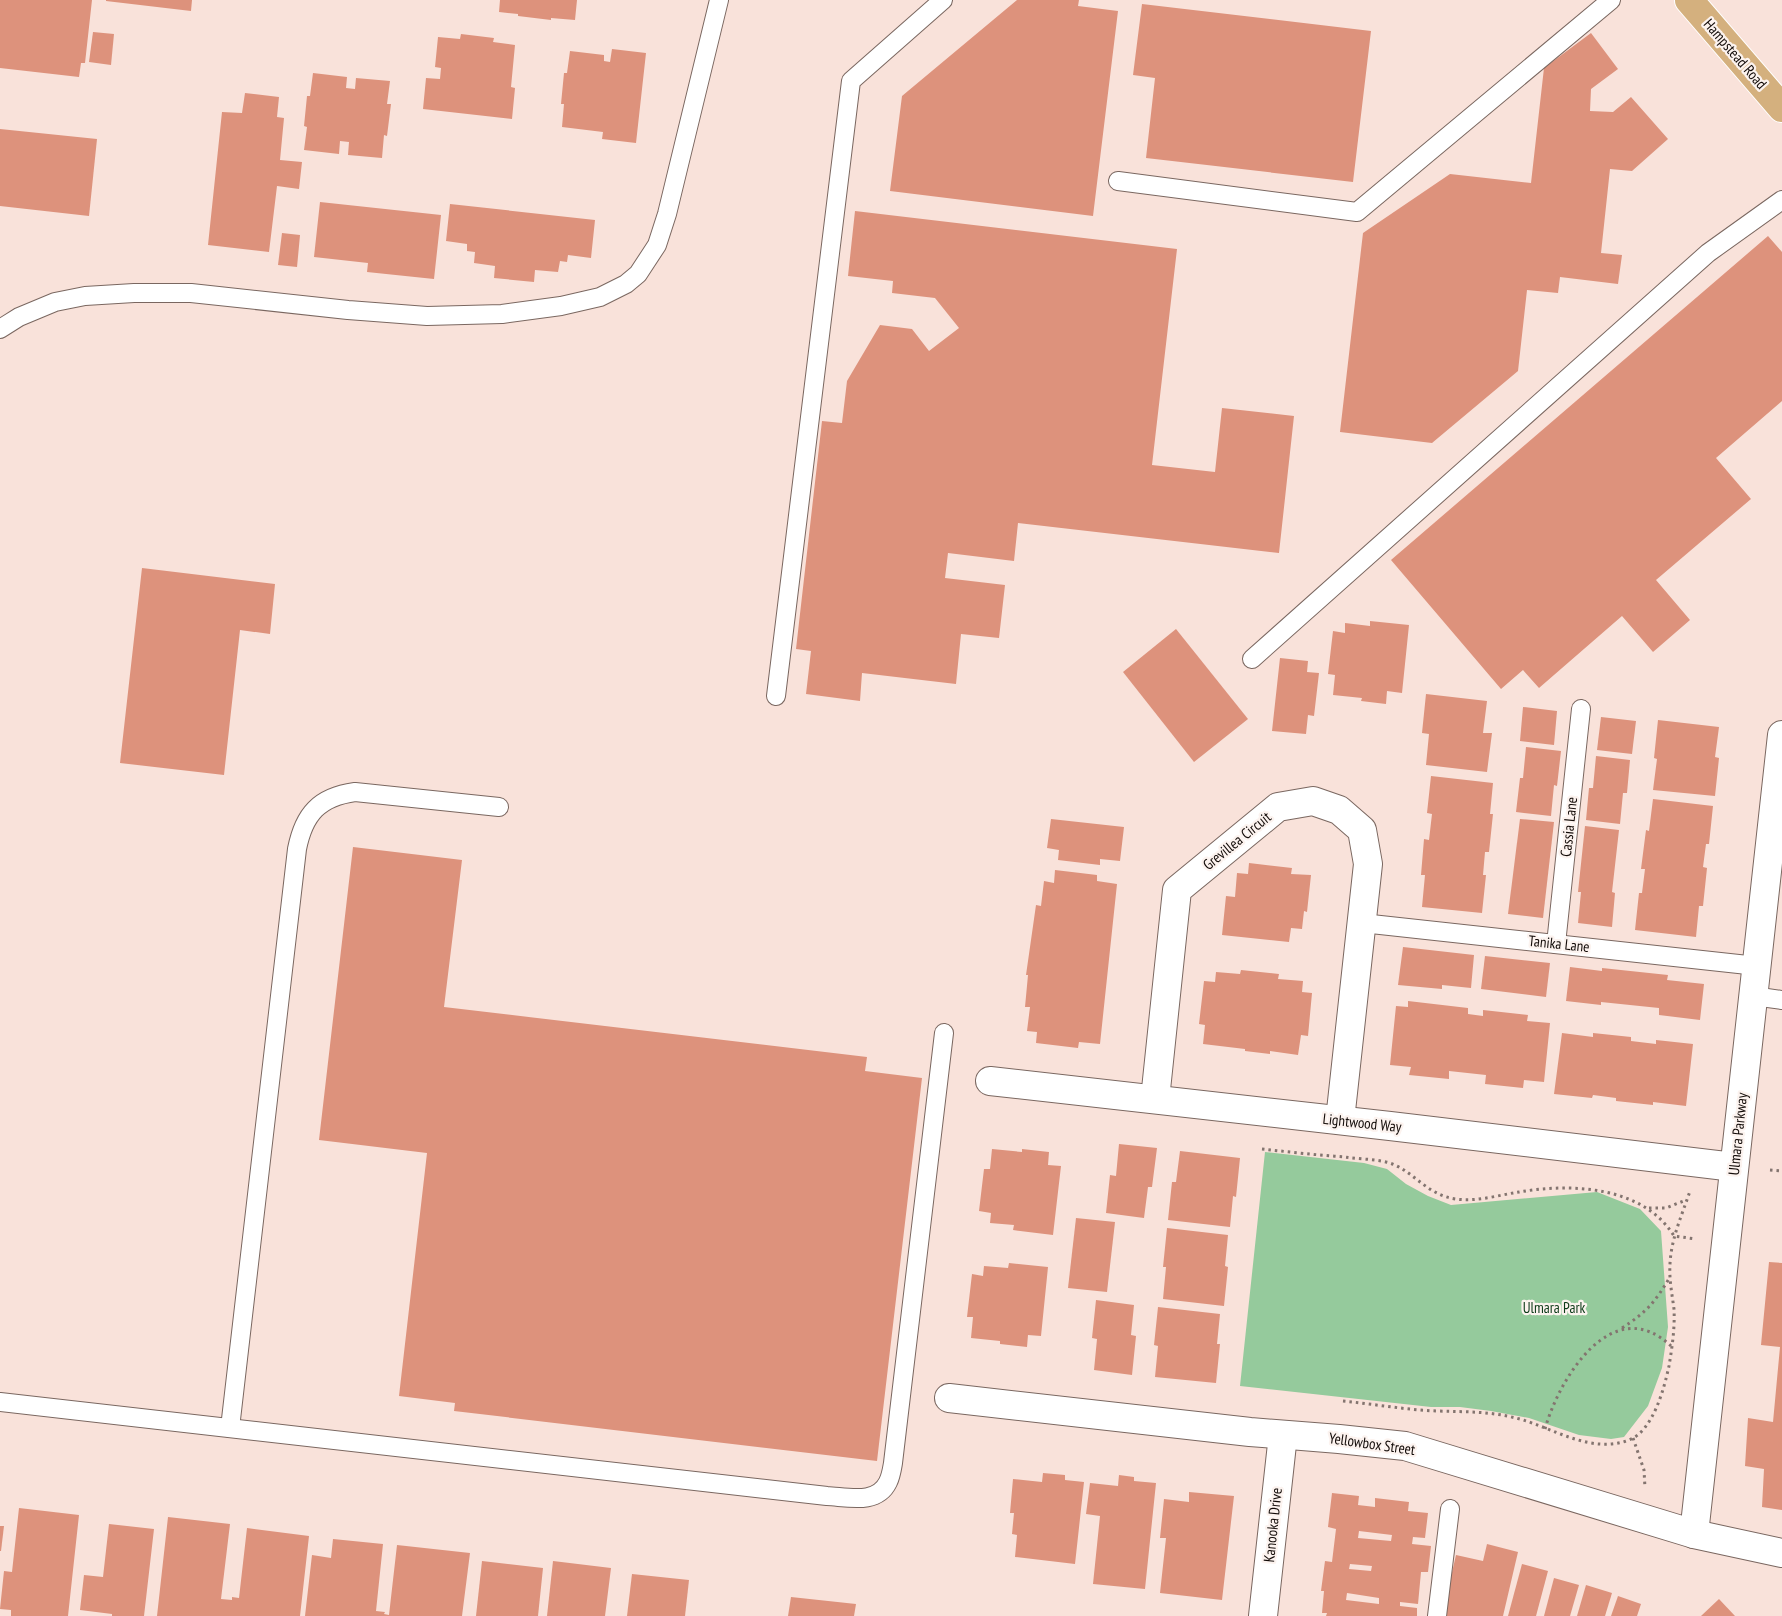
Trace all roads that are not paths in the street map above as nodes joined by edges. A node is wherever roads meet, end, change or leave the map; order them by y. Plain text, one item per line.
1 (719, 0) edge
2 (942, 0) edge
3 (1689, 0) edge
4 (1606, 1) edge
5 (1782, 108) edge
6 (1118, 181) dead end
7 (1782, 200) edge
8 (0, 328) edge
9 (1252, 658) dead end
10 (776, 696) dead end
11 (1581, 709) dead end
12 (1782, 734) edge
13 (499, 807) dead end
14 (1362, 923) junction
15 (1556, 944) junction
16 (1756, 966) junction
17 (1753, 996) junction
18 (1782, 1000) edge
19 (944, 1033) dead end
20 (990, 1081) dead end
21 (1155, 1100) junction
22 (1340, 1120) junction
23 (1734, 1167) junction
24 (949, 1398) dead end
25 (0, 1402) edge
26 (230, 1428) junction
27 (1283, 1435) junction
28 (1450, 1509) dead end
29 (1694, 1534) junction
30 (1782, 1553) edge
31 (1263, 1616) edge
32 (1437, 1616) edge

1 - 8 lane
2 - 10 lane
3 - 5 main road, Hampstead Road
4 - 6 lane
7 - 9 lane
11 - 15 lane, Cassia Lane
12 - 16 street, Ulmara Parkway
13 - 26 lane
14 - 15 lane, Tanika Lane
14 - 21 street, Grevillea Circuit
14 - 22 street, Grevillea Circuit
15 - 16 lane, Tanika Lane
16 - 17 street, Ulmara Parkway
17 - 18 lane
17 - 23 street, Ulmara Parkway
19 - 26 lane
20 - 21 street, Lightwood Way
21 - 22 street, Lightwood Way
22 - 23 street, Lightwood Way
23 - 29 street, Ulmara Parkway
24 - 27 street, Yellowbox Street
25 - 26 lane
27 - 29 street, Yellowbox Street
27 - 31 street, Kanooka Drive
28 - 32 lane
29 - 30 street, Yellowbox Street

